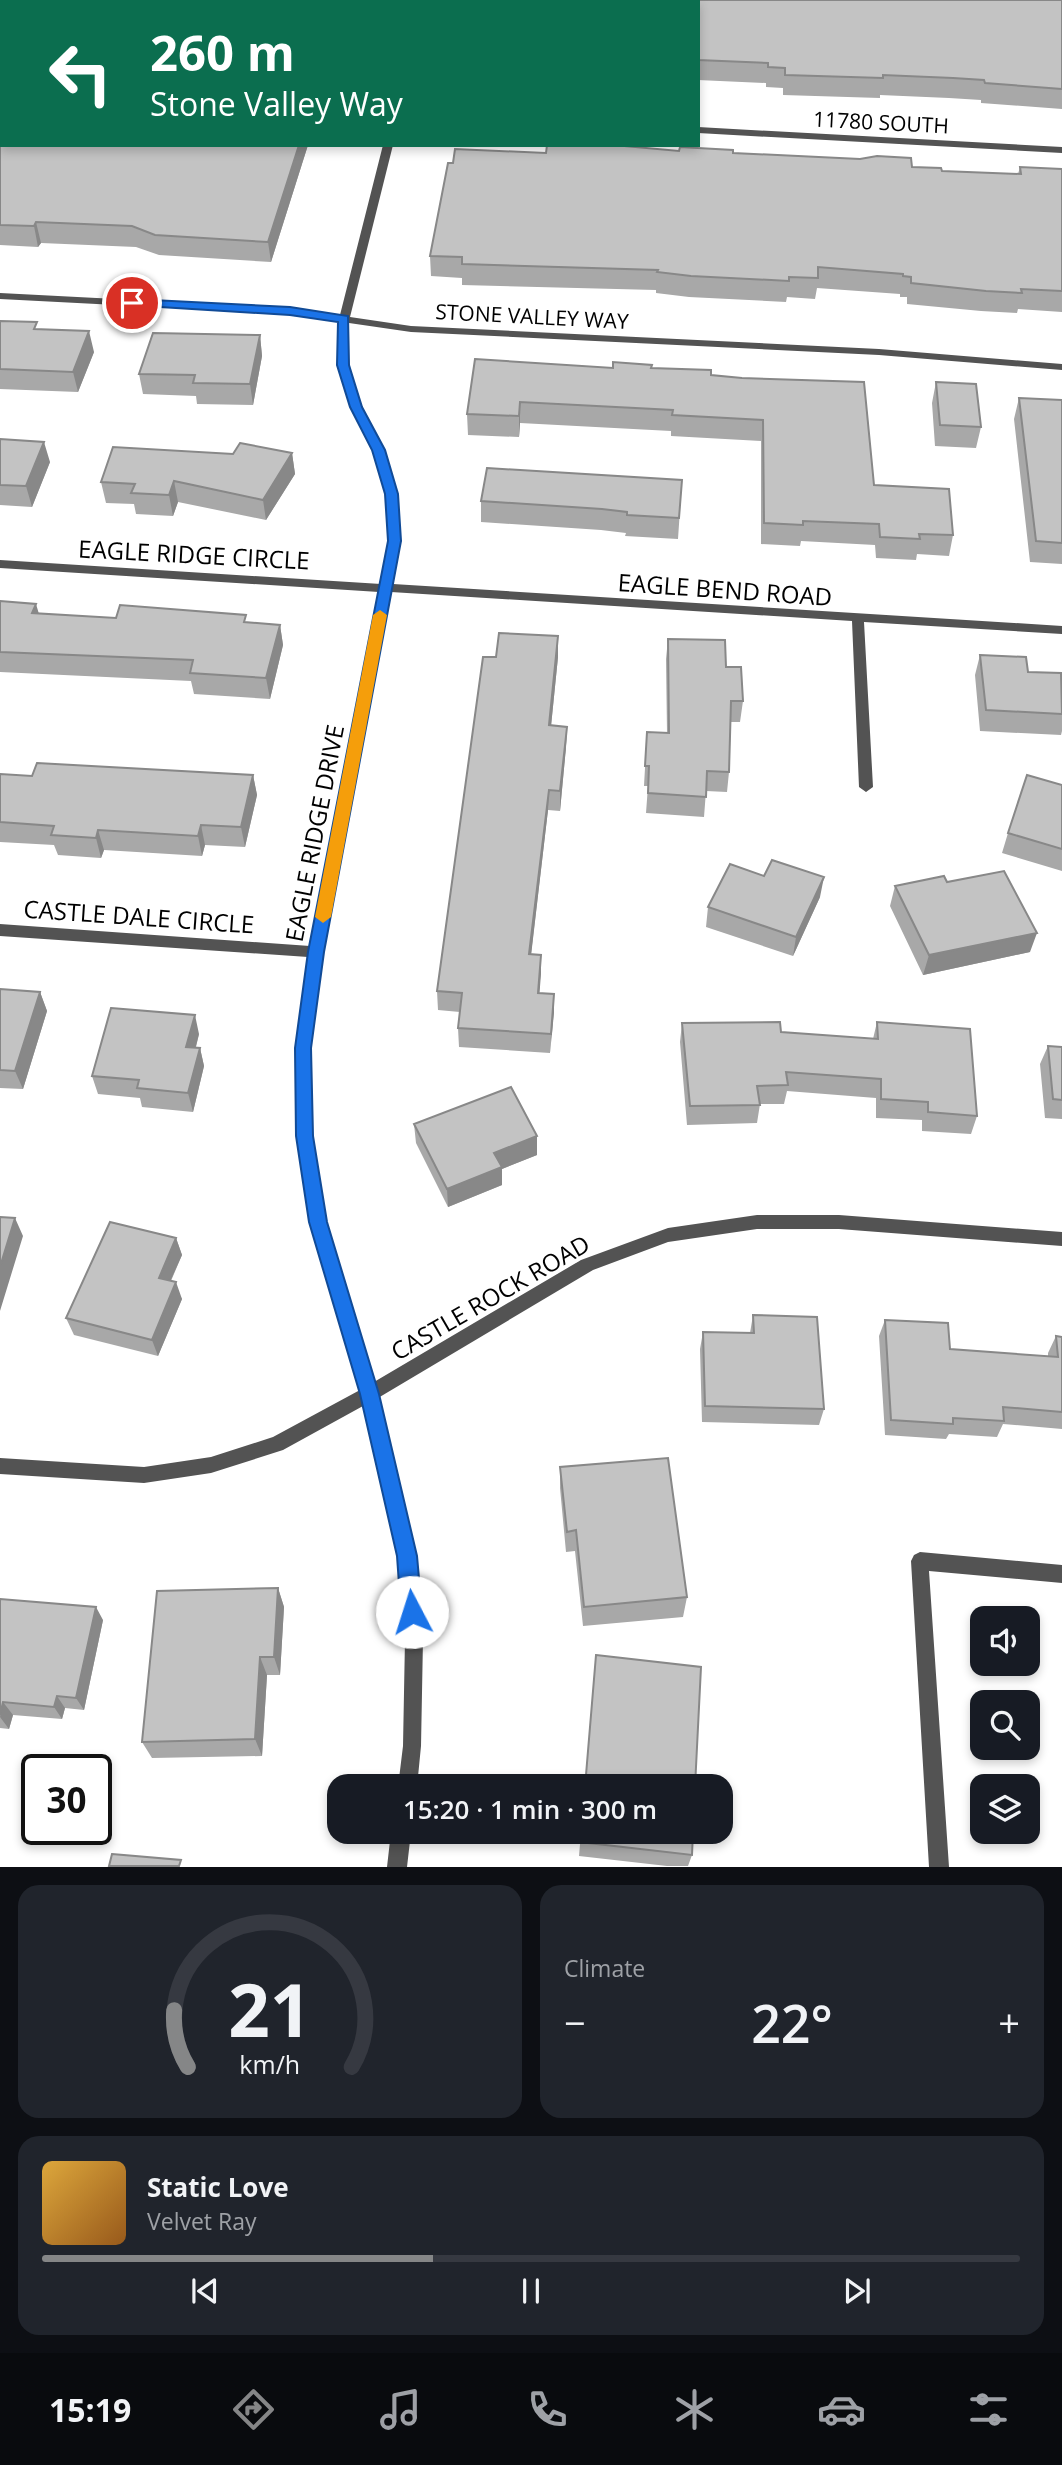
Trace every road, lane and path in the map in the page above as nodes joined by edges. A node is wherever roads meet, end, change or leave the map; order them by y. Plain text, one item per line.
1 (700, 130) edge
2 (387, 147) edge
3 (1062, 150) edge
4 (0, 296) edge
5 (344, 319) junction
6 (1062, 367) edge
7 (0, 564) edge
8 (385, 589) junction
9 (858, 618) junction
10 (1062, 630) edge
11 (866, 787) dead end
12 (0, 930) edge
13 (316, 952) junction
14 (1062, 1240) edge
15 (369, 1394) junction
16 (0, 1466) edge
17 (1062, 1574) edge
18 (409, 1774) edge
19 (400, 1844) edge
20 (397, 1867) edge
21 (939, 1867) edge

1 - 3 street, 11780 SOUTH
2 - 5 street, EAGLE RIDGE DRIVE
4 - 5 street, STONE VALLEY WAY
5 - 6 street, STONE VALLEY WAY
5 - 8 street, EAGLE RIDGE DRIVE
7 - 8 street, EAGLE RIDGE CIRCLE
8 - 9 street, EAGLE BEND ROAD
8 - 13 street, EAGLE RIDGE DRIVE
9 - 10 street, EAGLE BEND ROAD
9 - 11 street
12 - 13 street, CASTLE DALE CIRCLE
13 - 15 street, EAGLE RIDGE DRIVE
14 - 15 street, CASTLE ROCK ROAD
15 - 16 street, CASTLE ROCK ROAD
15 - 18 street, EAGLE RIDGE DRIVE
17 - 21 street
19 - 20 street

